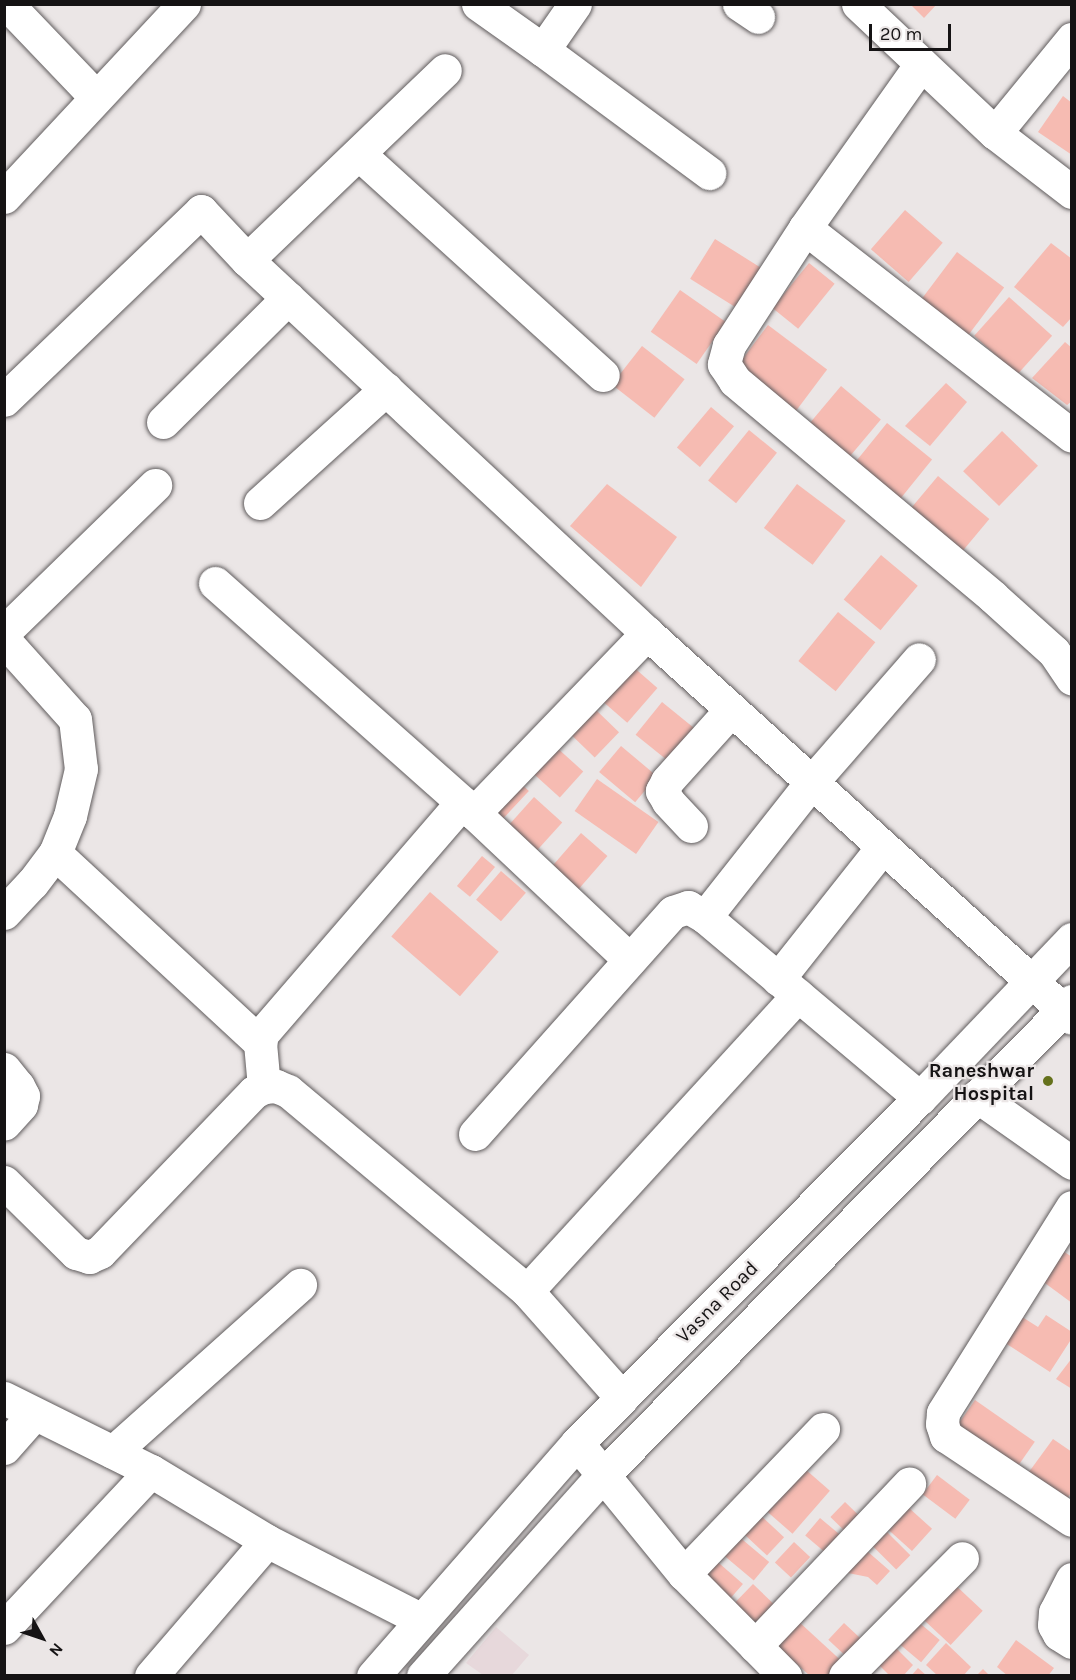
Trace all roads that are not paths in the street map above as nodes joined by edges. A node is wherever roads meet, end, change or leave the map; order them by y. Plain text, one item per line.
1 (7, 4) edge
2 (184, 4) edge
3 (478, 4) edge
4 (575, 4) edge
5 (858, 4) edge
6 (1071, 39) edge
7 (543, 50) junction
8 (921, 64) junction
9 (445, 70) dead end
10 (96, 97) junction
11 (995, 133) junction
12 (358, 154) junction
13 (709, 173) dead end
14 (1071, 192) edge
15 (4, 197) edge
16 (805, 228) junction
17 (247, 260) junction
18 (288, 298) junction
19 (603, 375) dead end
20 (386, 389) junction
21 (4, 400) edge
22 (163, 422) dead end
23 (1071, 436) edge
24 (155, 485) dead end
25 (260, 503) dead end
26 (215, 583) dead end
27 (4, 632) edge
28 (647, 633) junction
29 (4, 640) edge
30 (920, 659) dead end
31 (1071, 679) edge
32 (730, 710) junction
33 (811, 783) junction
34 (468, 807) junction
35 (691, 826) dead end
36 (882, 848) junction
37 (55, 853) junction
38 (4, 913) edge
39 (705, 917) junction
40 (1071, 939) edge
41 (630, 960) junction
42 (1030, 982) junction
43 (788, 987) junction
44 (1068, 1010) edge
45 (260, 1043) junction
46 (4, 1069) edge
47 (264, 1087) junction
48 (977, 1096) junction
49 (920, 1098) junction
50 (4, 1124) edge
51 (475, 1134) dead end
52 (1071, 1163) edge
53 (4, 1182) edge
54 (1071, 1207) edge
55 (300, 1285) dead end
56 (527, 1291) junction
57 (4, 1398) edge
58 (622, 1398) junction
59 (34, 1414) junction
60 (823, 1429) dead end
61 (577, 1443) junction
62 (4, 1448) edge
63 (113, 1452) junction
64 (151, 1471) junction
65 (603, 1475) junction
66 (909, 1484) dead end
67 (1071, 1520) edge
68 (267, 1542) junction
69 (962, 1558) dead end
70 (684, 1574) junction
71 (1071, 1579) edge
72 (420, 1619) junction
73 (4, 1628) edge
74 (1071, 1642) edge
75 (755, 1646) junction
76 (151, 1676) edge
77 (373, 1676) edge
78 (423, 1676) edge
79 (785, 1676) edge
80 (845, 1676) edge

1 - 10 street
2 - 10 street
3 - 7 street
4 - 7 street
5 - 8 street
6 - 11 street
7 - 13 street
8 - 11 street
8 - 16 street
9 - 12 street
10 - 15 street
11 - 14 street
12 - 17 street
12 - 19 street
16 - 23 street
16 - 31 street
17 - 18 street
17 - 21 street
18 - 20 street
18 - 22 street
20 - 25 street
20 - 28 street
24 - 27 street
26 - 34 street
28 - 32 street
28 - 34 street
29 - 37 street
30 - 33 street
32 - 33 street
32 - 35 street
33 - 36 street
33 - 39 street
34 - 41 street
34 - 45 street
36 - 42 street
36 - 43 street
37 - 38 street
37 - 45 street
39 - 41 street
39 - 43 street
40 - 42 street, Vasna Road
41 - 51 street
42 - 44 street
42 - 49 street, Vasna Road
43 - 49 street
43 - 56 street
44 - 48 street, Vasna Road
45 - 47 street
46 - 50 street
47 - 53 street
47 - 56 street
48 - 52 street
48 - 65 street, Vasna Road
49 - 58 street, Vasna Road
54 - 67 street
55 - 63 street
56 - 58 street
57 - 59 street
58 - 61 street, Vasna Road
59 - 62 street
59 - 63 street
60 - 70 street
61 - 65 street
61 - 72 street, Vasna Road
63 - 64 street
64 - 68 street
64 - 73 street
65 - 70 street
65 - 78 street, Vasna Road
66 - 75 street
68 - 72 street
68 - 76 street
69 - 80 street
70 - 75 street
71 - 74 street
72 - 77 street, Vasna Road
75 - 79 street

